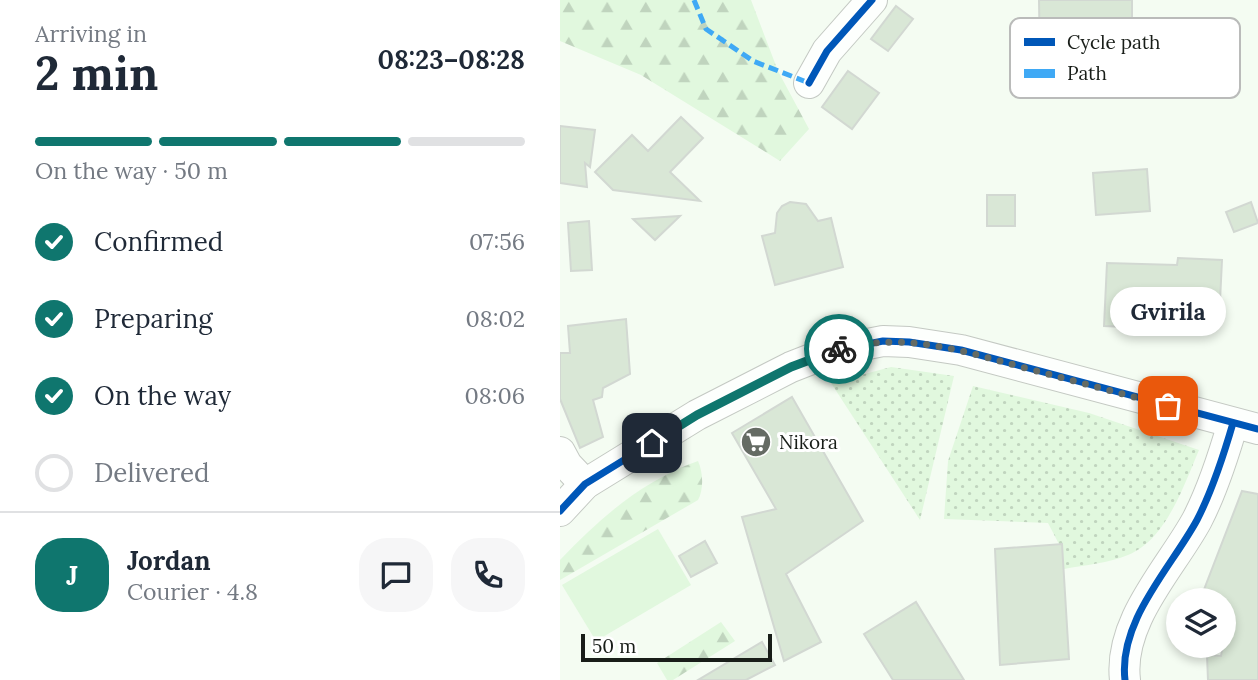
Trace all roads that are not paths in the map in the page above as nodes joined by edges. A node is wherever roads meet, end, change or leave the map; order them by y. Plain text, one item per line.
1 (872, 0) edge
2 (809, 83) dead end
3 (1246, 426) edge
4 (560, 452) edge
5 (585, 484) junction
6 (560, 511) edge
7 (1125, 680) edge

1 - 2 street
3 - 5 street
3 - 7 street
4 - 5 street
5 - 6 street

